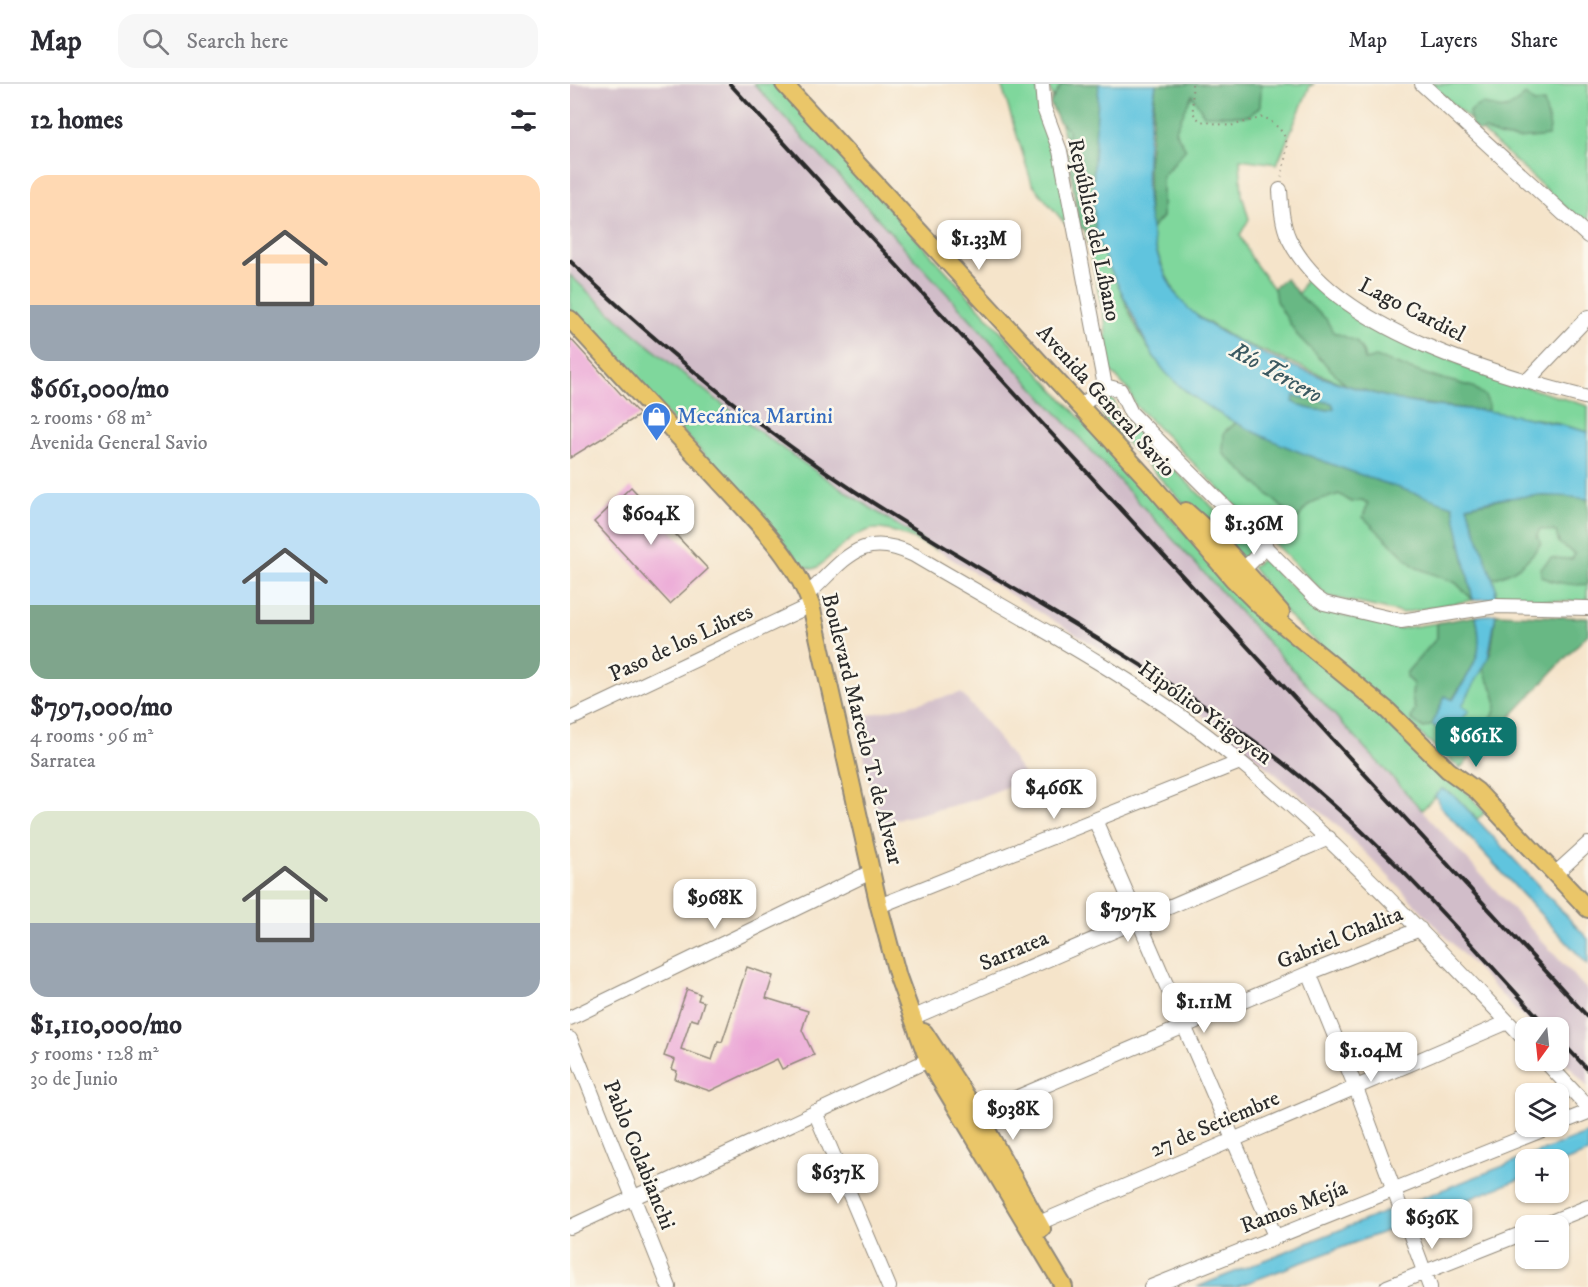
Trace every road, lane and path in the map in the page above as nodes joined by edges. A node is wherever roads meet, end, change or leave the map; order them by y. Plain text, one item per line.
1 (784, 84) edge
2 (1042, 84) edge
3 (1192, 84) edge
4 (1422, 84) edge
5 (1280, 190) joint
6 (1588, 236) edge
7 (1588, 316) edge
8 (570, 319) edge
9 (1527, 381) junction
10 (1105, 386) junction
11 (1588, 398) edge
12 (1080, 407) junction
13 (1266, 547) junction
14 (1238, 574) junction
15 (809, 600) junction
16 (1588, 608) edge
17 (570, 719) edge
18 (1240, 762) junction
19 (1095, 820) junction
20 (1329, 838) junction
21 (1588, 844) edge
22 (873, 871) junction
23 (1555, 874) junction
24 (879, 906) junction
25 (1588, 909) edge
26 (1140, 921) junction
27 (1420, 929) junction
28 (1309, 973) junction
29 (914, 1017) junction
30 (570, 1018) edge
31 (1508, 1022) junction
32 (1183, 1026) junction
33 (1515, 1029) edge
34 (570, 1039) edge
35 (934, 1057) junction
36 (1554, 1071) edge
37 (1356, 1088) junction
38 (1588, 1109) edge
39 (816, 1112) junction
40 (978, 1114) junction
41 (1569, 1118) edge
42 (1526, 1137) edge
43 (1232, 1139) junction
44 (1393, 1192) junction
45 (634, 1195) junction
46 (1588, 1207) edge
47 (1568, 1215) edge
48 (1039, 1223) junction
49 (570, 1227) edge
50 (1275, 1236) junction
51 (1515, 1236) edge
52 (1424, 1273) junction
53 (1071, 1286) edge
54 (669, 1287) edge
55 (889, 1287) edge
56 (1151, 1287) edge
57 (1387, 1287) edge
58 (1430, 1287) edge

1 - 12 main road, Avenida General Savio
2 - 10 street, República del Líbano
3 - 5 path
4 - 6 street
5 - 9 street, Lago Cardiel
7 - 9 street
8 - 15 main road, Boulevard Marcelo T. de Alvear
9 - 11 street, Lago Cardiel
10 - 12 street
10 - 13 street
12 - 14 main road, Avenida General Savio
13 - 14 street
13 - 16 street
14 - 23 main road, Avenida General Savio
15 - 17 street, Paso de los Libres
15 - 18 street, Hipólito Yrigoyen
15 - 22 main road, Boulevard Marcelo T. de Alvear
18 - 19 street
18 - 20 street, Hipólito Yrigoyen
19 - 24 street
19 - 26 street
20 - 26 street, Sarratea
20 - 27 street, Hipólito Yrigoyen
21 - 23 street
22 - 24 main road, Boulevard Marcelo T. de Alvear
22 - 30 street
23 - 25 main road
24 - 29 main road, Boulevard Marcelo T. de Alvear
26 - 29 street, Sarratea
26 - 32 street
27 - 28 street, Gabriel Chalita
27 - 31 street, Hipólito Yrigoyen
28 - 32 street, Gabriel Chalita
28 - 37 street
29 - 35 main road, Boulevard Marcelo T. de Alvear
31 - 33 street, Hipólito Yrigoyen
31 - 37 street, 27 de Setiembre
32 - 40 street, Gabriel Chalita
32 - 43 street
34 - 45 street, Pablo Colabianchi
35 - 39 street
35 - 40 main road, Boulevard Marcelo T. de Alvear
35 - 53 main road, Boulevard Marcelo T. de Alvear
36 - 38 street
37 - 43 street, 27 de Setiembre
37 - 44 street
38 - 41 street
39 - 45 street
39 - 55 street
40 - 48 main road, Boulevard Marcelo T. de Alvear
42 - 44 street, Ramos Mejía
43 - 48 street, 27 de Setiembre
43 - 50 street
44 - 50 street, Ramos Mejía
44 - 52 street
45 - 49 street
45 - 54 street, Pablo Colabianchi
46 - 47 street
48 - 53 main road, Boulevard Marcelo T. de Alvear
50 - 56 street, Ramos Mejía
51 - 52 street
52 - 57 street
52 - 58 street

